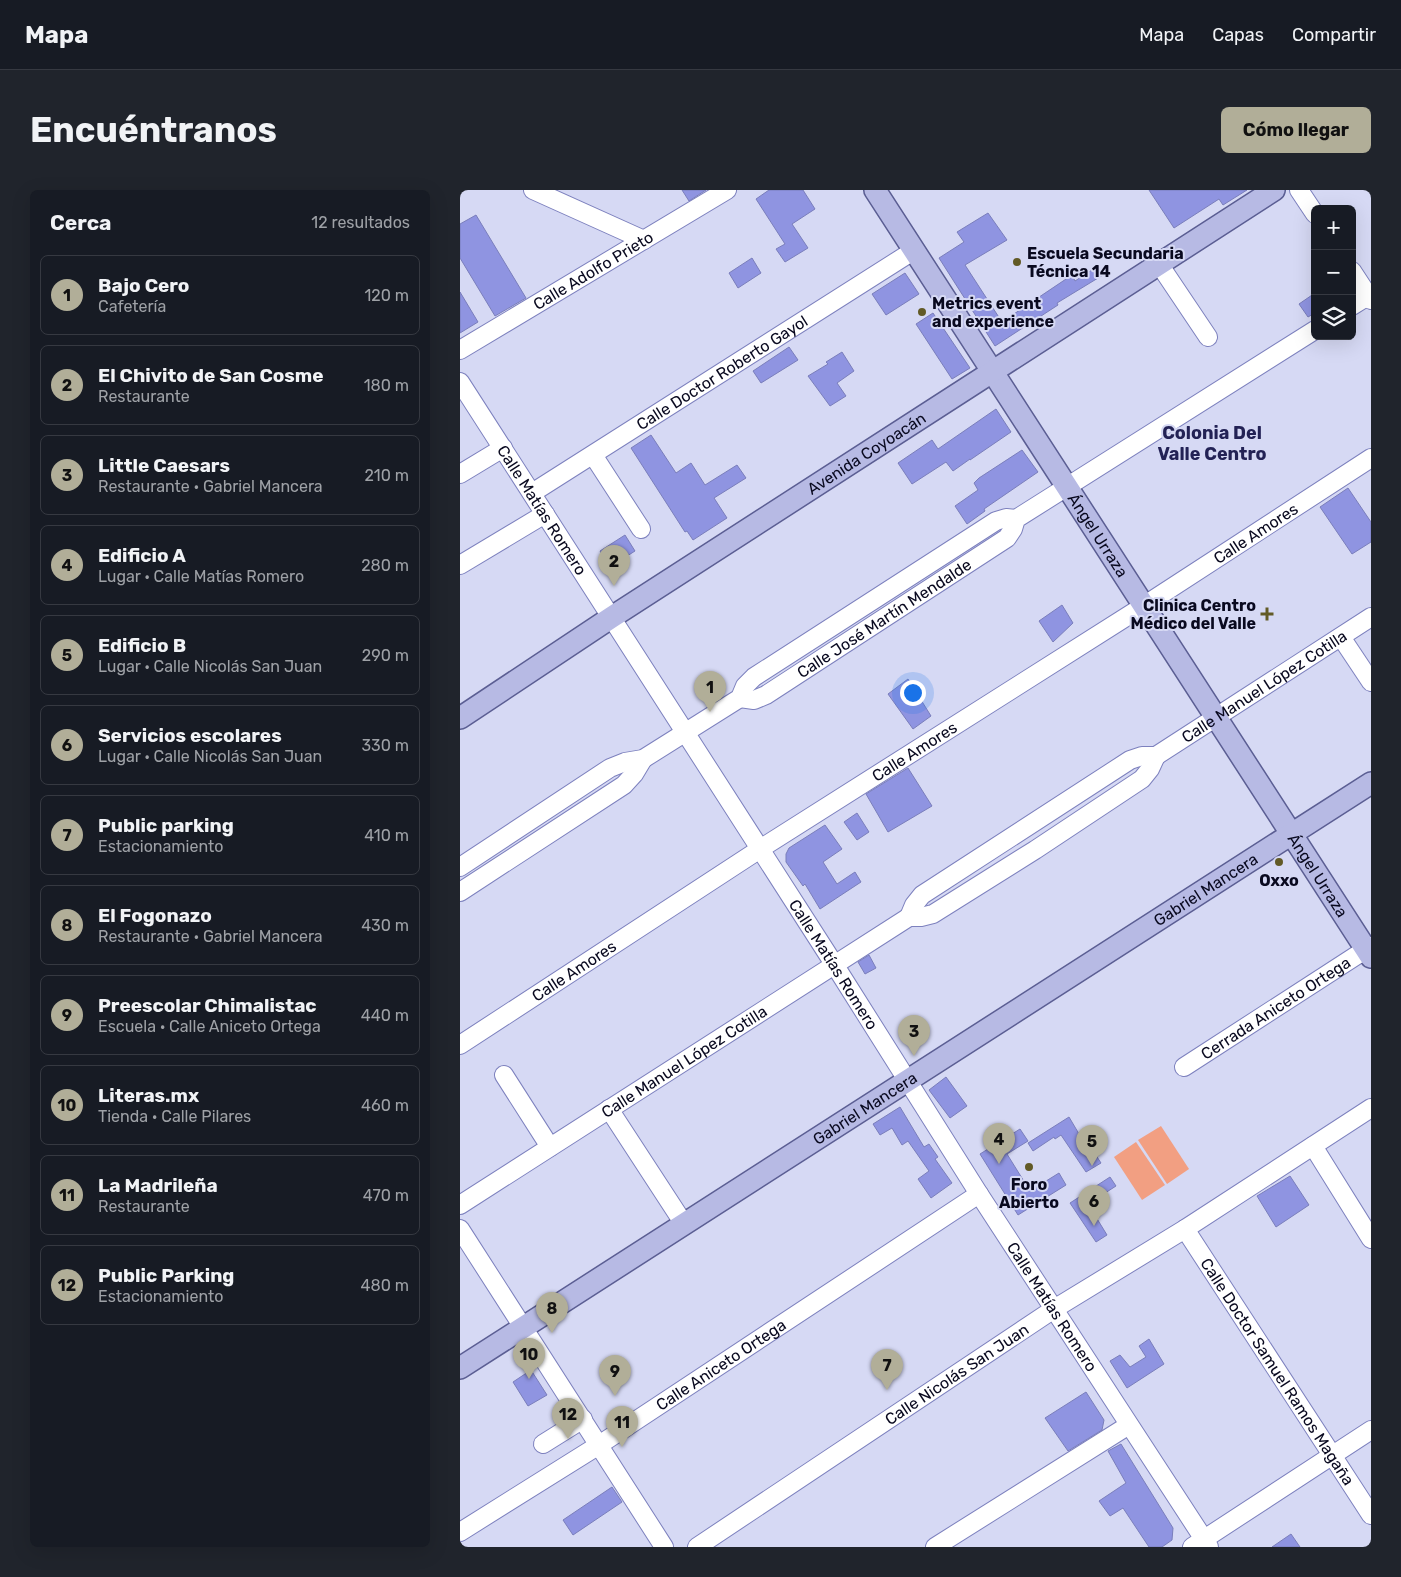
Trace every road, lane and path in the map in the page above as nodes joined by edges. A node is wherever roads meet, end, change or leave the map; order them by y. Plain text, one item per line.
1 (533, 190) edge
2 (727, 190) edge
3 (874, 190) edge
4 (1274, 190) edge
5 (1299, 190) edge
6 (1311, 208) edge
7 (644, 240) junction
8 (913, 251) junction
9 (1159, 264) junction
10 (1356, 277) edge
11 (1370, 297) edge
12 (1356, 304) edge
13 (1311, 333) edge
14 (1208, 337) dead end
15 (460, 350) edge
16 (991, 371) junction
17 (460, 382) edge
18 (503, 448) junction
19 (593, 455) junction
20 (1371, 458) edge
21 (460, 474) edge
22 (1067, 486) junction
23 (532, 494) junction
24 (545, 514) junction
25 (641, 529) dead end
26 (460, 565) edge
27 (1144, 605) junction
28 (612, 617) junction
29 (1371, 617) edge
30 (1341, 637) junction
31 (1371, 682) edge
32 (1216, 717) junction
33 (460, 718) edge
34 (686, 733) junction
35 (1156, 756) junction
36 (643, 759) junction
37 (1371, 782) edge
38 (574, 791) junction
39 (586, 810) junction
40 (1022, 830) junction
41 (1291, 834) junction
42 (760, 849) junction
43 (1035, 850) junction
44 (477, 855) junction
45 (460, 867) edge
46 (489, 873) junction
47 (460, 892) edge
48 (909, 917) junction
49 (1369, 951) edge
50 (834, 964) junction
51 (460, 1045) edge
52 (1184, 1066) dead end
53 (504, 1075) dead end
54 (907, 1080) junction
55 (1371, 1108) edge
56 (609, 1109) junction
57 (1313, 1146) junction
58 (550, 1147) junction
59 (979, 1194) junction
60 (460, 1205) edge
61 (684, 1224) junction
62 (460, 1229) edge
63 (1185, 1229) junction
64 (1371, 1239) edge
65 (1054, 1310) junction
66 (523, 1328) junction
67 (460, 1368) edge
68 (583, 1419) junction
69 (1129, 1425) junction
70 (1371, 1430) edge
71 (543, 1444) dead end
72 (599, 1445) junction
73 (1332, 1455) junction
74 (1371, 1515) edge
75 (460, 1532) edge
76 (1201, 1544) edge
77 (664, 1547) edge
78 (697, 1547) edge
79 (935, 1547) edge

1 - 7 street
2 - 7 street, Calle Adolfo Prieto
3 - 8 main road, Ángel Urraza
4 - 9 main road, Avenida Coyoacán
5 - 6 street
7 - 15 street, Calle Adolfo Prieto
8 - 16 main road, Ángel Urraza
8 - 19 street, Calle Doctor Roberto Gayol
9 - 14 street
9 - 16 main road, Avenida Coyoacán
10 - 11 street
11 - 12 street
13 - 22 street, Calle José Martín Mendalde
16 - 22 main road, Ángel Urraza
16 - 28 main road, Avenida Coyoacán
17 - 18 street, Calle Matías Romero
18 - 21 street
18 - 23 street, Calle Matías Romero
19 - 23 street, Calle Doctor Roberto Gayol
19 - 25 street
20 - 27 street, Calle Amores
22 - 27 main road, Ángel Urraza
22 - 34 street, Calle José Martín Mendalde
23 - 24 street, Calle Matías Romero
24 - 26 street
24 - 28 street, Calle Matías Romero
27 - 32 main road, Ángel Urraza
27 - 42 street, Calle Amores
28 - 33 main road, Avenida Coyoacán
28 - 34 street, Calle Matías Romero
29 - 30 street, Calle Manuel López Cotilla
30 - 31 street
30 - 32 street, Calle Manuel López Cotilla
32 - 35 street, Calle Manuel López Cotilla
32 - 41 main road, Ángel Urraza
34 - 36 street, Calle José Martín Mendalde
34 - 42 street, Calle Matías Romero
35 - 40 street, Calle Manuel López Cotilla
35 - 43 street, Calle Manuel López Cotilla
36 - 38 street, Calle José Martín Mendalde
36 - 39 street, Calle José Martín Mendalde
37 - 41 main road, Gabriel Mancera
38 - 39 street
38 - 44 street, Calle José Martín Mendalde
39 - 46 street, Calle José Martín Mendalde
40 - 43 street
40 - 48 street, Calle Manuel López Cotilla
41 - 49 main road, Ángel Urraza
41 - 54 main road, Gabriel Mancera
42 - 50 street, Calle Matías Romero
42 - 51 street, Calle Amores
43 - 48 street, Calle Manuel López Cotilla
44 - 45 street, Calle José Martín Mendalde
44 - 46 street
46 - 47 street, Calle José Martín Mendalde
48 - 50 street, Calle Manuel López Cotilla
49 - 52 street, Cerrada Aniceto Ortega
50 - 54 street, Calle Matías Romero
50 - 56 street, Calle Manuel López Cotilla
53 - 58 street
54 - 59 street, Calle Matías Romero
54 - 61 main road, Gabriel Mancera
55 - 57 street, Calle Nicolás San Juan
56 - 58 street, Calle Manuel López Cotilla
56 - 61 street
57 - 63 street, Calle Nicolás San Juan
57 - 64 street
58 - 60 street, Calle Manuel López Cotilla
59 - 65 street, Calle Matías Romero
59 - 72 street, Calle Aniceto Ortega
61 - 66 main road, Gabriel Mancera
62 - 66 street
63 - 65 street, Calle Nicolás San Juan
63 - 73 street, Calle Doctor Samuel Ramos Magaña
65 - 69 street, Calle Matías Romero
65 - 78 street, Calle Nicolás San Juan
66 - 67 main road, Gabriel Mancera
66 - 68 street
68 - 71 street
68 - 72 street
69 - 76 street, Calle Matías Romero
69 - 79 street
70 - 73 street
72 - 75 street, Calle Aniceto Ortega
72 - 77 street
73 - 74 street, Calle Doctor Samuel Ramos Magaña
73 - 76 street

